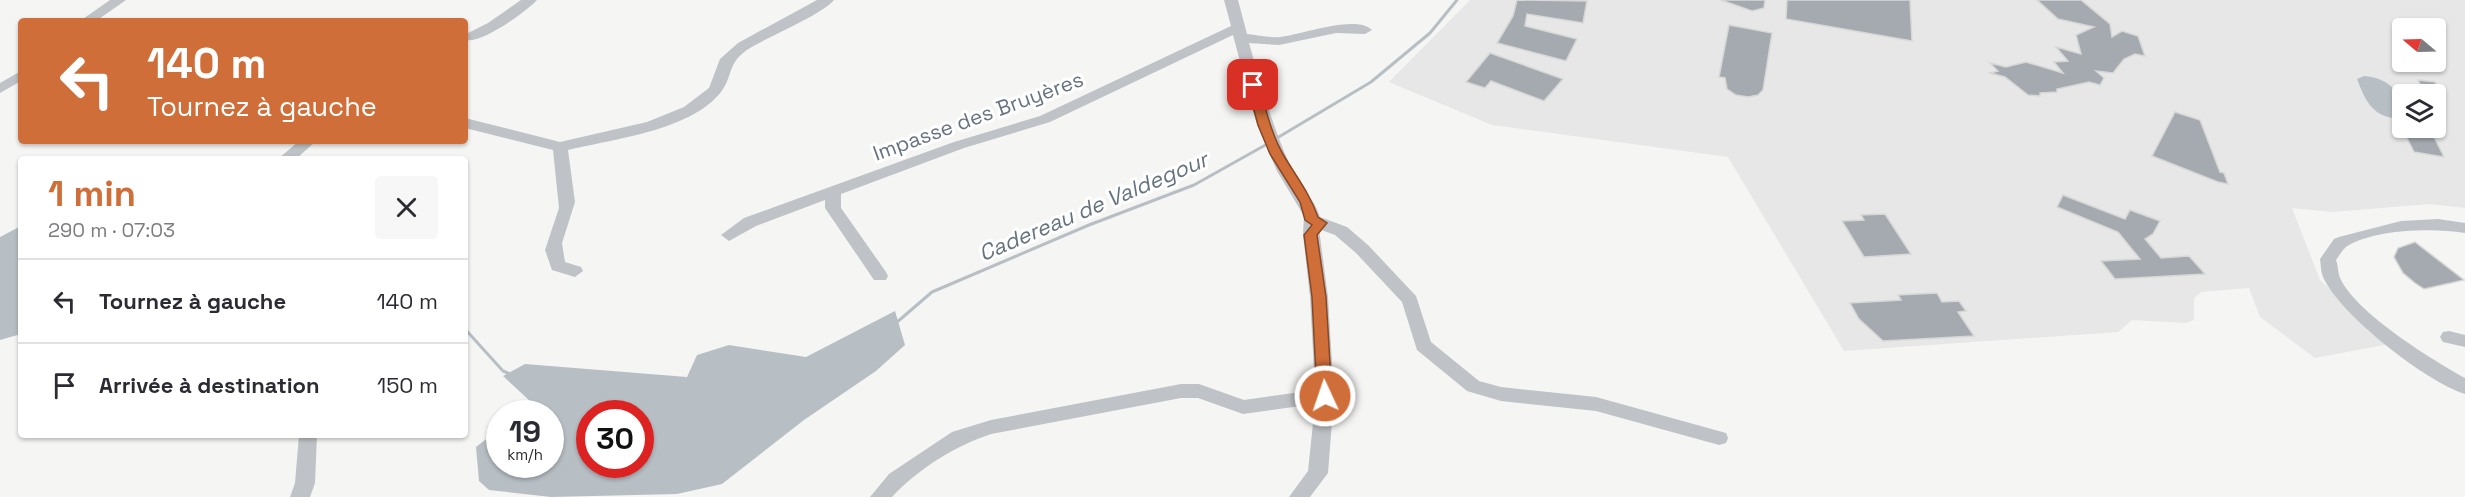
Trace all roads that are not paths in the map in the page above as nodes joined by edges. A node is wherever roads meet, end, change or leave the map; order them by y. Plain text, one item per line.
1 (119, 0) edge
2 (530, 0) edge
3 (827, 0) edge
4 (1231, 0) edge
5 (92, 18) edge
6 (1365, 30) dead end
7 (1240, 33) junction
8 (471, 37) dead end
9 (468, 124) edge
10 (304, 144) edge
11 (561, 147) junction
12 (290, 156) edge
13 (833, 191) junction
14 (1314, 226) junction
15 (2465, 228) edge
16 (729, 235) dead end
17 (575, 271) dead end
18 (880, 276) dead end
19 (2465, 387) edge
20 (1325, 396) junction
21 (308, 438) edge
22 (1719, 438) dead end
23 (300, 497) edge
24 (880, 497) edge
25 (1299, 497) edge

1 - 5 street
2 - 8 street
3 - 11 street
4 - 7 street
6 - 7 street
7 - 13 street, Impasse des Bruyères
7 - 14 street
9 - 11 street
10 - 12 street
11 - 17 street
13 - 16 street, Impasse des Bruyères
13 - 18 street
14 - 20 street
14 - 22 street
15 - 19 street
20 - 24 street
20 - 25 street
21 - 23 street

